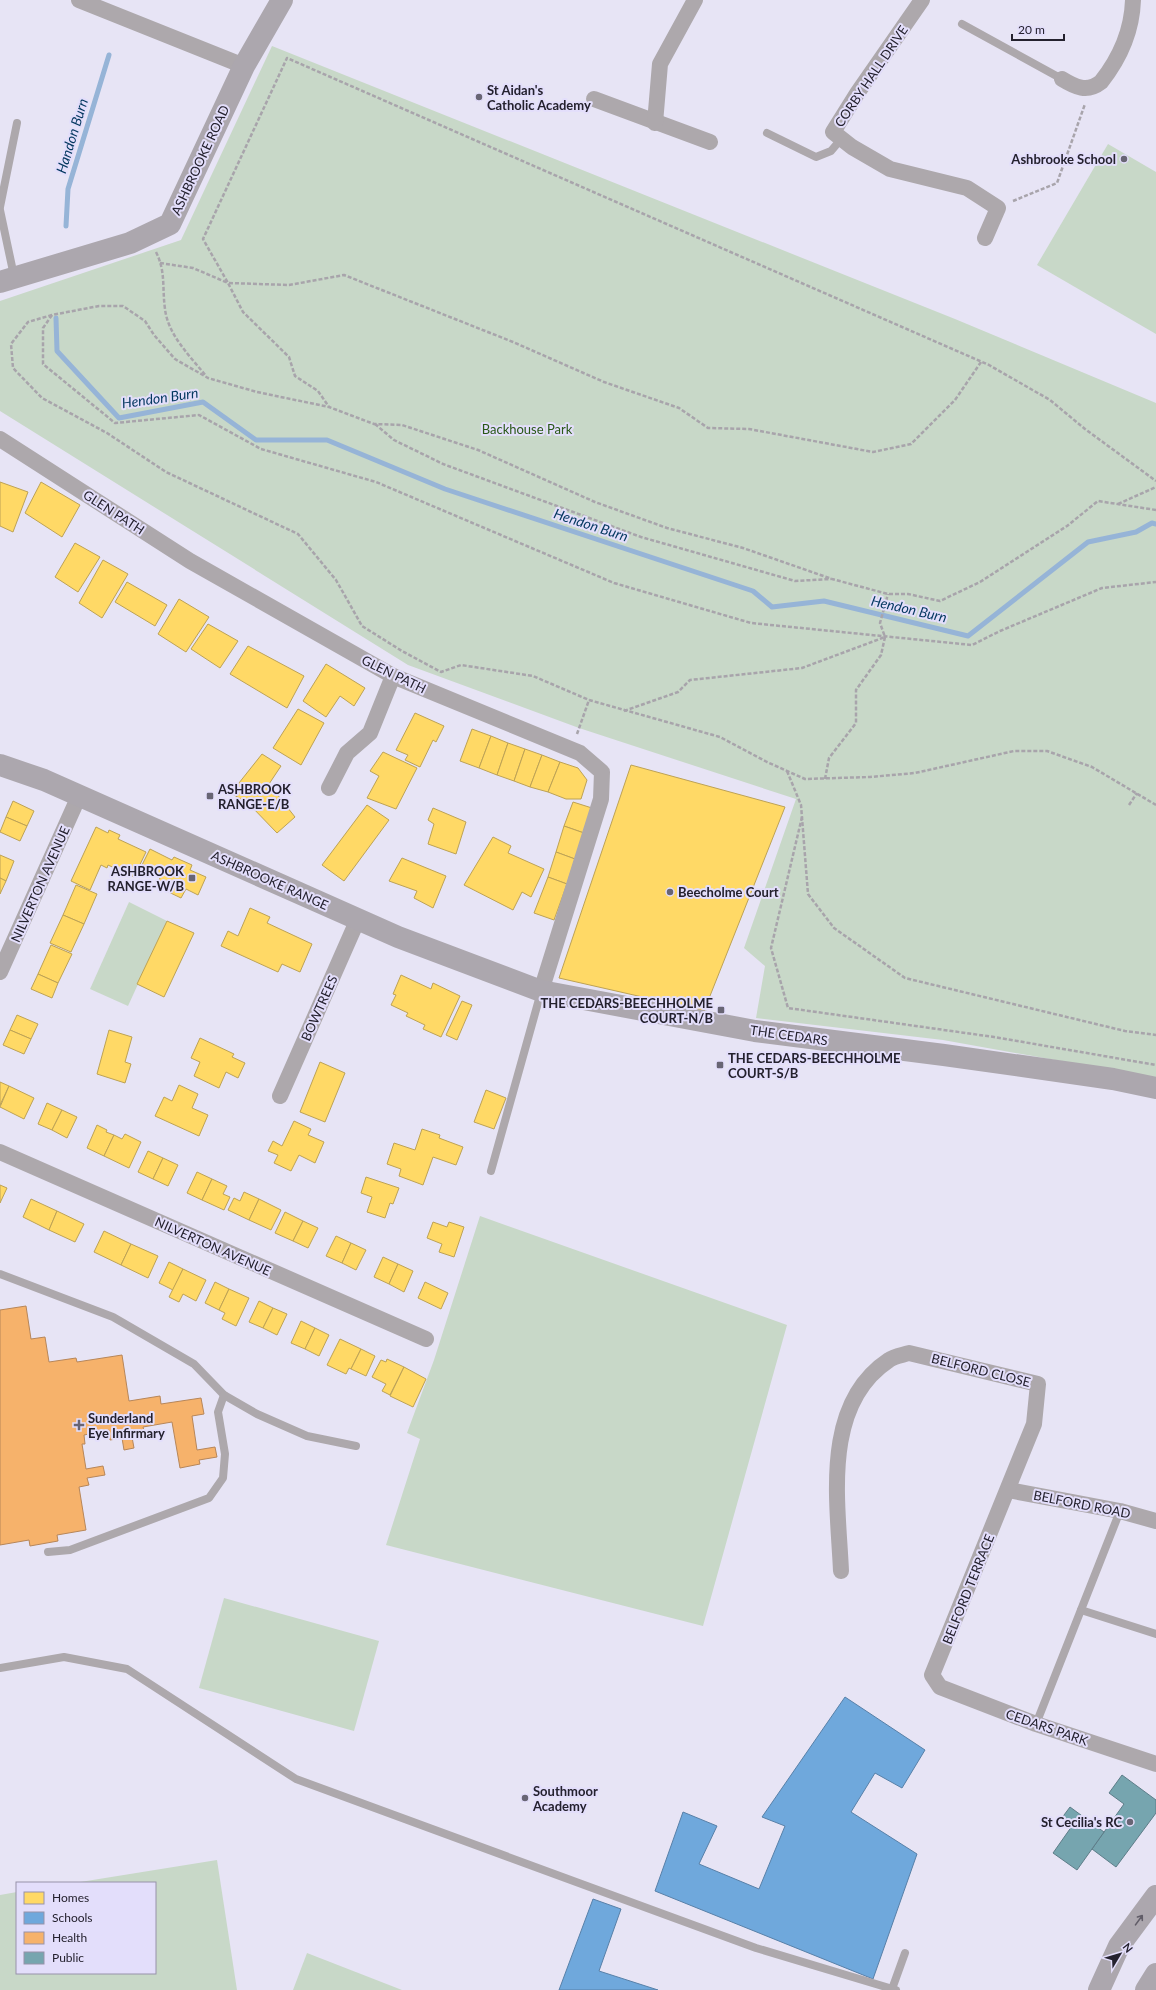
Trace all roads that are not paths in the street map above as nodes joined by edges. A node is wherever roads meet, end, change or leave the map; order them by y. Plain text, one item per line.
1 (79, 0) edge
2 (282, 0) edge
3 (695, 0) edge
4 (922, 0) edge
5 (1133, 0) edge
6 (962, 24) dead end
7 (244, 66) junction
8 (1062, 79) joint
9 (594, 99) dead end
10 (17, 123) dead end
11 (655, 123) junction
12 (768, 133) dead end
13 (842, 138) junction
14 (710, 142) dead end
15 (0, 207) edge
16 (0, 210) edge
17 (985, 238) dead end
18 (7, 280) edge
19 (0, 439) edge
20 (393, 676) junction
21 (0, 765) edge
22 (329, 788) dead end
23 (79, 796) junction
24 (358, 919) junction
25 (0, 972) edge
26 (541, 991) junction
27 (1156, 1088) edge
28 (280, 1096) dead end
29 (0, 1152) edge
30 (491, 1171) dead end
31 (0, 1274) edge
32 (426, 1339) dead end
33 (224, 1395) junction
34 (356, 1446) dead end
35 (1008, 1490) junction
36 (1120, 1511) junction
37 (1156, 1521) edge
38 (48, 1552) dead end
39 (842, 1571) dead end
40 (1081, 1610) junction
41 (1156, 1634) edge
42 (0, 1668) edge
43 (940, 1688) joint
44 (1036, 1724) junction
45 (1156, 1764) edge
46 (1156, 1896) edge
47 (905, 1953) dead end
48 (1156, 1974) edge
49 (894, 1989) edge
50 (1099, 1990) edge
51 (1146, 1990) edge

1 - 7 street
2 - 7 street, ASHBROOKE ROAD
3 - 11 street
4 - 13 street, CORBY HALL DRIVE
5 - 8 street
6 - 8 lane
7 - 18 street, ASHBROOKE ROAD
9 - 11 street
10 - 15 lane
11 - 14 street
12 - 13 lane
13 - 17 street, CORBY HALL DRIVE
16 - 18 lane
19 - 20 street, GLEN PATH
20 - 22 street
20 - 26 street, GLEN PATH
21 - 23 street, ASHBROOKE RANGE
23 - 24 street, ASHBROOKE RANGE
23 - 25 street, NILVERTON AVENUE
24 - 26 street, ASHBROOKE RANGE
24 - 28 street, BOWTREES
26 - 27 street, THE CEDARS
26 - 30 lane
29 - 32 street, NILVERTON AVENUE
31 - 33 lane
33 - 34 lane
33 - 38 lane
35 - 36 street, BELFORD ROAD
35 - 39 street, BELFORD CLOSE
35 - 43 street, BELFORD TERRACE
36 - 37 street, BELFORD ROAD
36 - 40 lane
40 - 41 lane
40 - 44 lane
42 - 49 lane
43 - 44 street, CEDARS PARK
44 - 45 street, CEDARS PARK
50 -> 46 street
47 - 49 lane
48 - 51 street

